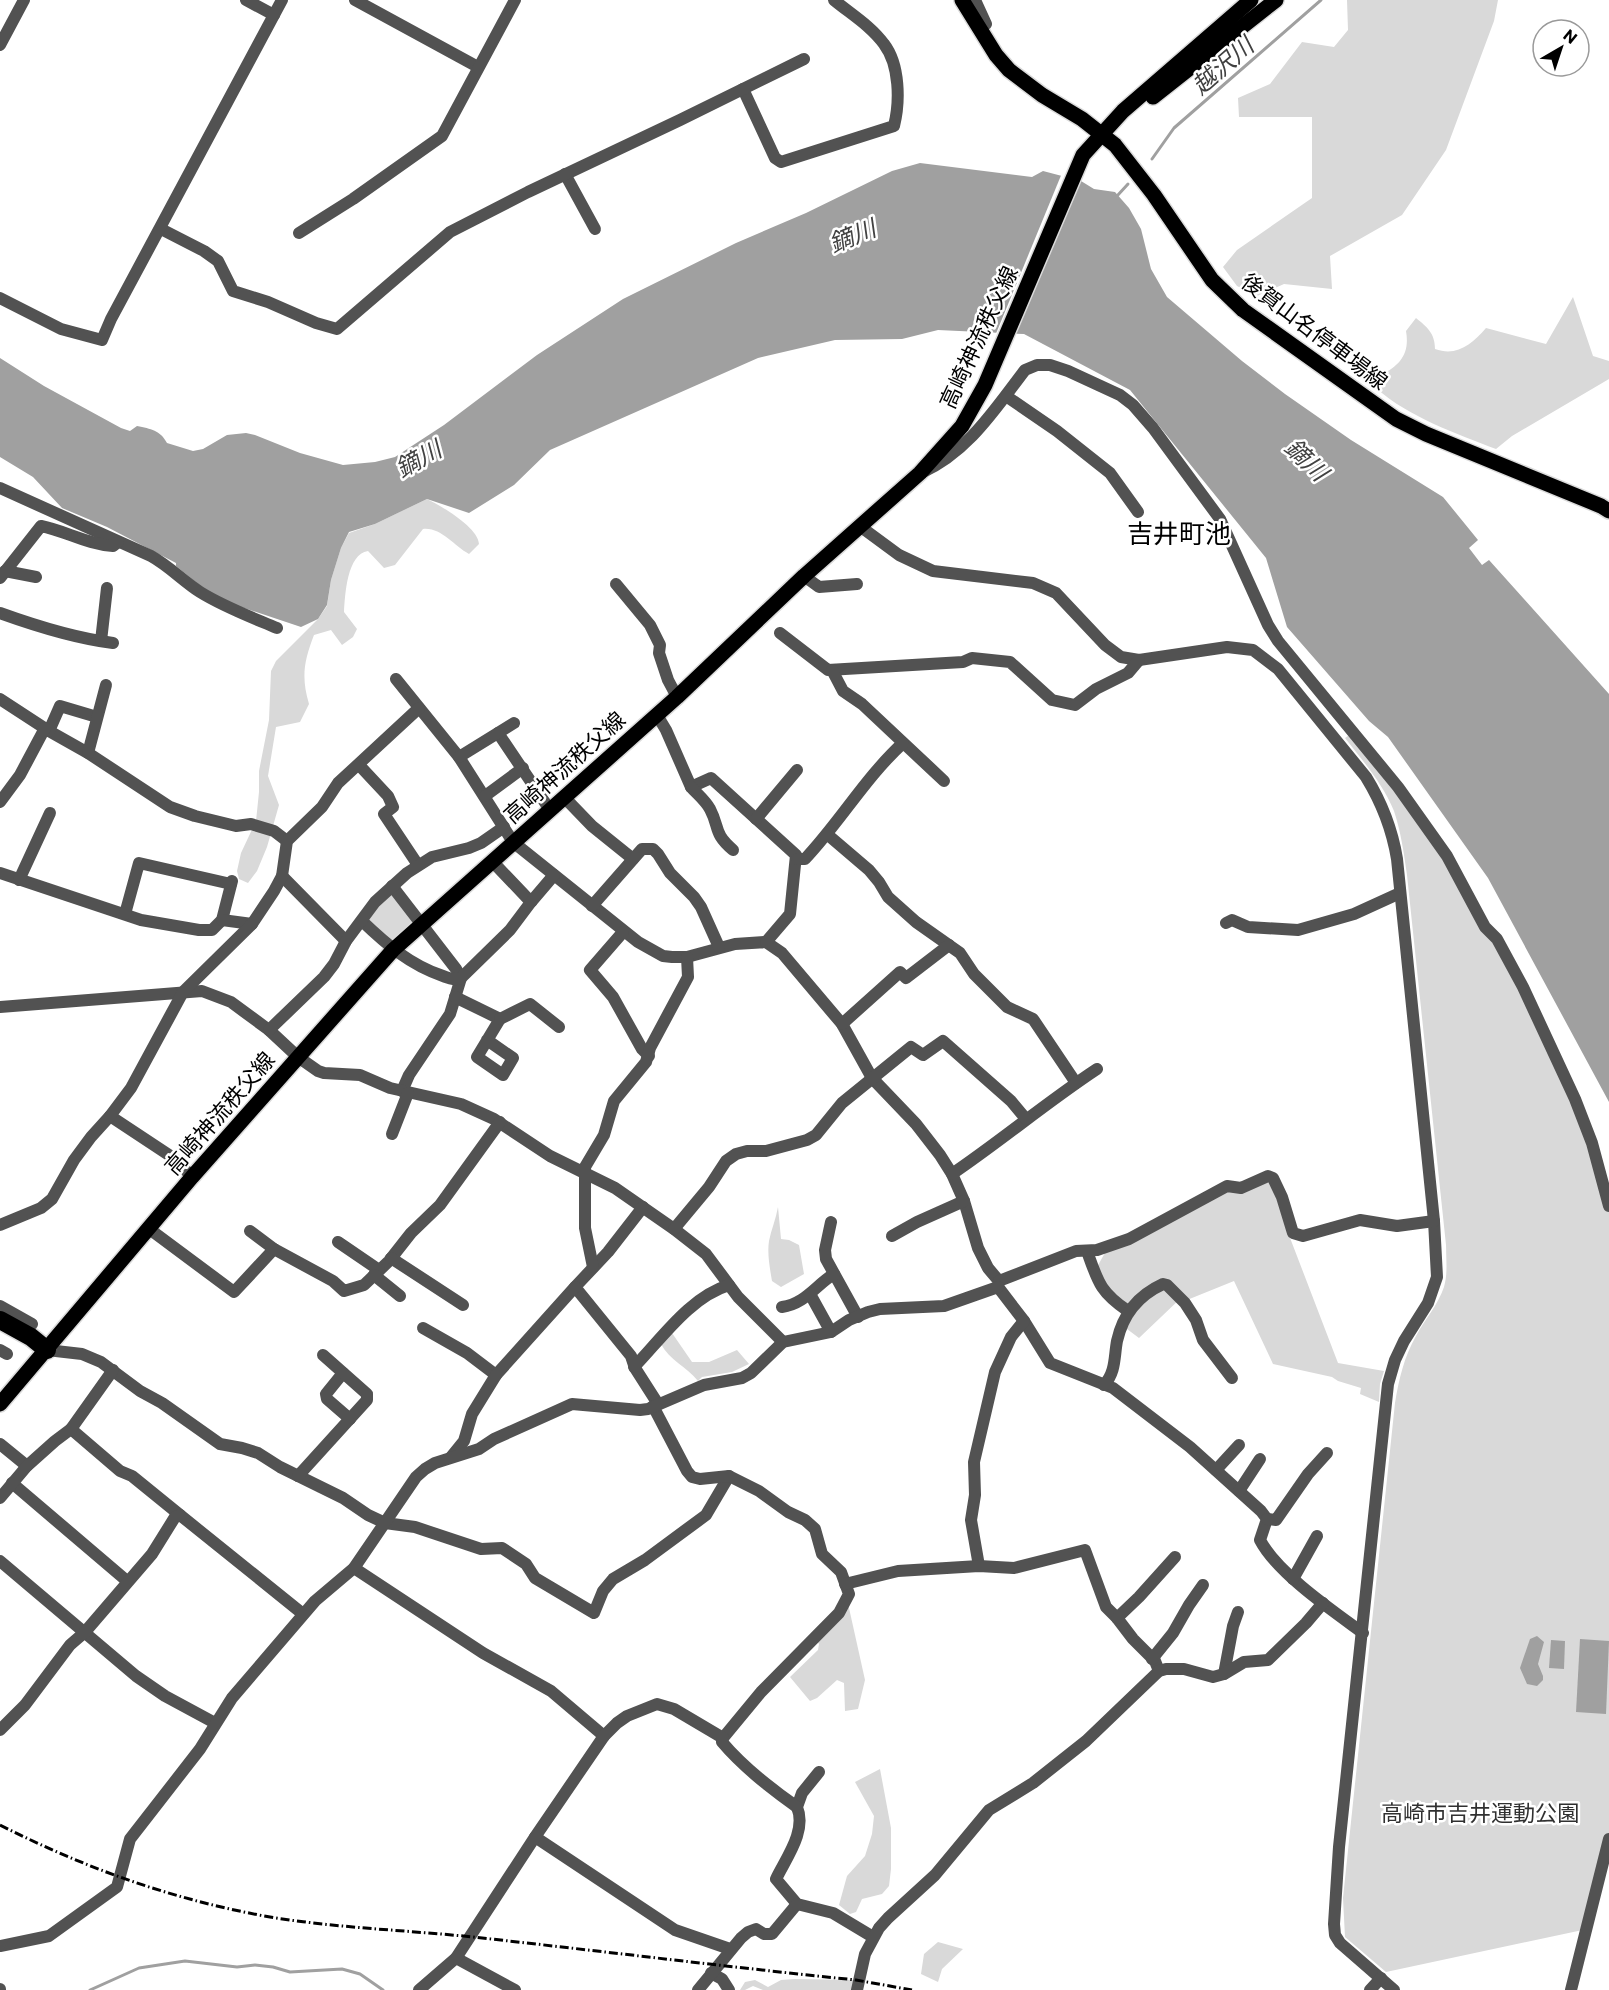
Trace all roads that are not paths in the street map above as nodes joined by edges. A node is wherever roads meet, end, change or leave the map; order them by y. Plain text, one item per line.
1 (24, 0) edge
2 (246, 0) edge
3 (282, 0) edge
4 (355, 0) edge
5 (514, 0) edge
6 (834, 0) edge
7 (962, 0) edge
8 (975, 0) edge
9 (1251, 0) edge
10 (1276, 0) edge
11 (274, 15) junction
12 (978, 28) junction
13 (0, 45) edge
14 (804, 58) dead end
15 (478, 67) junction
16 (743, 89) junction
17 (1102, 134) junction
18 (565, 174) junction
19 (160, 229) junction
20 (595, 229) dead end
21 (299, 233) dead end
22 (0, 298) edge
23 (1006, 396) junction
24 (920, 473) junction
25 (0, 488) edge
26 (1609, 511) edge
27 (1138, 512) dead end
28 (861, 527) junction
29 (118, 542) junction
30 (3, 574) edge
31 (804, 576) junction
32 (36, 577) dead end
33 (616, 584) dead end
34 (856, 584) dead end
35 (107, 588) dead end
36 (0, 613) edge
37 (277, 628) dead end
38 (780, 633) dead end
39 (1139, 660) junction
40 (832, 670) junction
41 (396, 679) dead end
42 (106, 686) dead end
43 (677, 697) junction
44 (0, 699) edge
45 (419, 708) junction
46 (657, 715) junction
47 (98, 717) junction
48 (514, 723) dead end
49 (47, 729) junction
50 (498, 733) junction
51 (903, 743) junction
52 (88, 753) junction
53 (459, 757) junction
54 (359, 765) junction
55 (523, 768) junction
56 (797, 770) dead end
57 (944, 781) dead end
58 (691, 787) junction
59 (485, 796) junction
60 (564, 797) junction
61 (0, 802) edge
62 (550, 810) junction
63 (50, 813) dead end
64 (756, 819) junction
65 (504, 827) junction
66 (828, 835) junction
67 (287, 841) junction
68 (513, 842) junction
69 (733, 850) dead end
70 (633, 859) junction
71 (797, 859) junction
72 (492, 861) junction
73 (418, 865) junction
74 (0, 873) edge
75 (554, 875) junction
76 (282, 876) junction
77 (19, 880) junction
78 (392, 886) junction
79 (1400, 893) junction
80 (531, 902) junction
81 (592, 906) junction
82 (125, 914) junction
83 (222, 920) junction
84 (362, 921) junction
85 (421, 923) junction
86 (1226, 923) dead end
87 (252, 924) junction
88 (623, 932) junction
89 (346, 941) junction
90 (766, 942) junction
91 (949, 945) junction
92 (719, 947) junction
93 (393, 950) junction
94 (687, 957) junction
95 (461, 978) junction
96 (183, 992) junction
97 (455, 997) junction
98 (0, 1007) edge
99 (500, 1019) junction
100 (842, 1024) junction
101 (559, 1027) dead end
102 (270, 1030) junction
103 (488, 1040) dead end
104 (649, 1056) junction
105 (298, 1057) junction
106 (1097, 1069) dead end
107 (872, 1078) junction
108 (1076, 1083) junction
109 (405, 1092) junction
110 (110, 1116) junction
111 (1026, 1119) junction
112 (500, 1122) junction
113 (392, 1134) dead end
114 (584, 1173) junction
115 (952, 1174) junction
116 (192, 1177) junction
117 (964, 1201) junction
118 (1609, 1206) edge
119 (643, 1207) junction
120 (1434, 1221) junction
121 (831, 1222) dead end
122 (0, 1225) edge
123 (148, 1228) junction
124 (674, 1229) junction
125 (250, 1231) dead end
126 (892, 1236) dead end
127 (338, 1242) dead end
128 (274, 1249) junction
129 (1087, 1251) junction
130 (391, 1258) junction
131 (593, 1267) junction
132 (377, 1273) junction
133 (834, 1274) junction
134 (998, 1284) junction
135 (729, 1285) junction
136 (575, 1287) junction
137 (810, 1294) junction
138 (400, 1296) dead end
139 (463, 1305) dead end
140 (0, 1306) edge
141 (782, 1306) dead end
142 (1128, 1311) junction
143 (858, 1317) junction
144 (0, 1320) edge
145 (1024, 1322) junction
146 (32, 1323) dead end
147 (423, 1328) dead end
148 (831, 1332) junction
149 (0, 1334) edge
150 (783, 1342) junction
151 (47, 1350) junction
152 (323, 1355) dead end
153 (634, 1366) junction
154 (113, 1370) junction
155 (343, 1373) junction
156 (496, 1375) junction
157 (1232, 1378) dead end
158 (1104, 1385) junction
159 (0, 1404) edge
160 (656, 1405) junction
161 (350, 1419) junction
162 (71, 1429) junction
163 (0, 1444) edge
164 (1239, 1445) dead end
165 (1327, 1453) dead end
166 (450, 1457) junction
167 (1260, 1460) dead end
168 (27, 1466) junction
169 (1215, 1470) junction
170 (298, 1476) junction
171 (729, 1476) junction
172 (12, 1483) junction
173 (1239, 1491) junction
174 (0, 1498) edge
175 (180, 1515) junction
176 (1267, 1519) junction
177 (385, 1523) junction
178 (1317, 1536) dead end
179 (1174, 1557) dead end
180 (0, 1561) edge
181 (979, 1566) junction
182 (354, 1568) junction
183 (1293, 1579) junction
184 (127, 1581) junction
185 (845, 1584) junction
186 (1203, 1585) dead end
187 (1323, 1602) junction
188 (1238, 1612) dead end
189 (303, 1614) junction
190 (1117, 1618) junction
191 (85, 1632) junction
192 (1363, 1633) junction
193 (1152, 1659) junction
194 (1159, 1671) junction
195 (1224, 1674) junction
196 (215, 1723) junction
197 (0, 1730) edge
198 (604, 1736) junction
199 (723, 1738) junction
200 (819, 1772) dead end
201 (796, 1807) junction
202 (535, 1837) junction
203 (1609, 1839) edge
204 (797, 1904) junction
205 (873, 1937) junction
206 (0, 1946) edge
207 (730, 1949) junction
208 (456, 1958) junction
209 (711, 1973) junction
210 (1381, 1978) junction
211 (419, 1990) edge
212 (515, 1990) edge
213 (698, 1990) edge
214 (729, 1990) edge
215 (857, 1990) edge
216 (1370, 1990) edge
217 (1394, 1990) edge
218 (1571, 1990) edge

1 - 13 street
2 - 11 street
3 - 11 street
4 - 15 street
5 - 15 street
6 - 16 street
7 - 12 main road, 後賀山名停車場線
8 - 12 street
9 - 17 main road, 高崎神流秩父線
10 - 17 main road, 高崎神流秩父線
11 - 19 street
12 - 17 main road, 後賀山名停車場線
14 - 16 street
15 - 21 street
16 - 18 street
17 - 24 main road, 高崎神流秩父線
17 - 26 main road, 後賀山名停車場線
18 - 19 street
18 - 20 street
19 - 22 street
23 - 24 street
23 - 27 street
23 - 118 street
24 - 28 main road, 高崎神流秩父線
25 - 29 street
28 - 31 main road, 高崎神流秩父線
28 - 39 street
29 - 30 street
29 - 37 street
30 - 32 street
31 - 34 street
31 - 43 main road, 高崎神流秩父線
33 - 43 street
35 - 36 street
38 - 40 street
39 - 40 street
39 - 79 street
40 - 51 street
41 - 45 street
42 - 47 street
43 - 46 main road, 高崎神流秩父線
44 - 49 street
45 - 53 street
45 - 54 street
46 - 58 street
46 - 60 main road, 高崎神流秩父線
47 - 49 street
47 - 52 street
48 - 50 street
49 - 52 street
49 - 61 street
50 - 53 street
50 - 55 street
51 - 57 street
51 - 66 street
52 - 67 street
53 - 59 street
54 - 67 street
54 - 73 street
55 - 59 street
55 - 62 street
56 - 64 street
58 - 64 street
58 - 69 street
59 - 65 street
60 - 62 main road, 高崎神流秩父線
60 - 70 street
62 - 68 main road, 高崎神流秩父線
63 - 77 street
64 - 71 street
65 - 68 street
65 - 73 street
66 - 71 street
66 - 91 street
67 - 76 street
68 - 72 main road, 高崎神流秩父線
68 - 75 street
70 - 81 street
70 - 92 street
71 - 90 street
72 - 80 street
72 - 85 main road, 高崎神流秩父線
73 - 78 street
74 - 77 street
75 - 80 street
75 - 81 street
76 - 87 street
76 - 89 street
77 - 82 street
78 - 84 street
78 - 85 street
79 - 86 street
79 - 120 street
80 - 95 street
81 - 88 street
82 - 83 street
82 - 83 street
83 - 87 street
84 - 89 street
84 - 93 street
85 - 93 main road, 高崎神流秩父線
85 - 95 street
87 - 96 street
88 - 94 street
88 - 104 street
89 - 102 street
90 - 92 street
90 - 100 street
91 - 100 street
91 - 108 street
92 - 94 street
93 - 95 street
93 - 105 main road, 高崎神流秩父線
94 - 104 street
95 - 97 street
96 - 98 street
96 - 102 street
96 - 110 street
97 - 99 street
97 - 109 street
99 - 101 street
99 - 103 street
100 - 107 street
102 - 105 street
104 - 114 street
105 - 109 street
105 - 116 main road, 高崎神流秩父線
106 - 108 street
107 - 111 street
107 - 115 street
107 - 124 street
108 - 111 street
109 - 112 street
109 - 113 street
110 - 116 street
110 - 122 street
111 - 115 street
112 - 114 street
112 - 130 street
114 - 119 street
114 - 131 street
115 - 117 street
116 - 123 main road, 高崎神流秩父線
117 - 126 street
117 - 134 street
119 - 124 street
119 - 131 street
120 - 129 street
120 - 192 street
121 - 133 street
123 - 128 street
123 - 151 main road, 高崎神流秩父線
124 - 135 street
125 - 128 street
127 - 132 street
128 - 132 street
129 - 134 street
129 - 142 street
130 - 132 street
130 - 139 street
131 - 136 street
132 - 138 street
133 - 137 street
133 - 143 street
134 - 143 street
134 - 145 street
135 - 150 street
135 - 153 street
136 - 153 street
136 - 156 street
137 - 141 street
137 - 148 street
140 - 146 street
142 - 157 street
142 - 158 street
143 - 148 street
144 - 151 highway
145 - 158 street
145 - 181 street
147 - 156 street
148 - 150 street
149 - 151 highway
150 - 160 street
151 - 154 street
151 - 159 main road, 高崎神流秩父線
152 - 155 street
153 - 160 street
154 - 162 street
154 - 170 street
155 - 161 street
155 - 161 street
156 - 166 street
158 - 169 street
160 - 166 street
160 - 171 street
161 - 170 street
162 - 168 street
162 - 175 street
163 - 168 street
164 - 169 street
165 - 176 street
166 - 177 street
167 - 173 street
168 - 172 street
169 - 173 street
170 - 177 street
171 - 177 street
171 - 185 street
172 - 174 street
172 - 184 street
173 - 176 street
175 - 184 street
175 - 189 street
176 - 183 street
177 - 182 street
178 - 183 street
179 - 190 street
180 - 191 street
181 - 185 street
181 - 190 street
182 - 189 street
182 - 198 street
183 - 187 street
184 - 191 street
185 - 199 street
186 - 193 street
187 - 192 street
187 - 195 street
188 - 195 street
189 - 196 street
190 - 193 street
191 - 196 street
191 - 197 street
192 - 210 street
193 - 194 street
194 - 195 street
194 - 205 street
196 - 206 street
198 - 199 street
198 - 202 street
199 - 201 street
200 - 201 street
201 - 204 street
202 - 207 street
202 - 208 street
203 - 218 street
204 - 205 street
204 - 207 street
205 - 215 street
207 - 209 street
208 - 211 street
208 - 212 street
209 - 213 street
209 - 214 street
210 - 216 street
210 - 217 street

